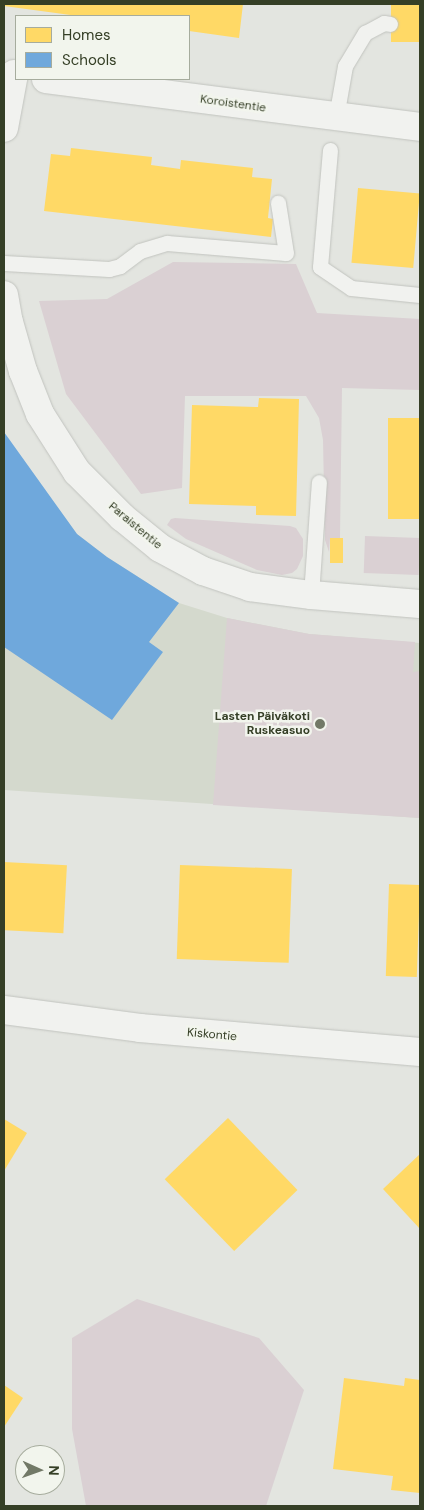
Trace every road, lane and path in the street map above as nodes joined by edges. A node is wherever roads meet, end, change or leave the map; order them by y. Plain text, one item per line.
1 (390, 24) dead end
2 (11, 74) edge
3 (54, 80) edge
4 (336, 117) junction
5 (420, 127) edge
6 (4, 128) edge
7 (330, 150) dead end
8 (278, 203) dead end
9 (4, 263) edge
10 (4, 295) edge
11 (420, 295) edge
12 (319, 482) dead end
13 (310, 595) junction
14 (420, 604) edge
15 (4, 1010) edge
16 (420, 1052) edge

1 - 4 lane
2 - 6 street
3 - 4 street, Koroistentie
4 - 5 street, Koroistentie
7 - 11 lane
8 - 9 lane
10 - 13 street, Paraistentie
12 - 13 lane
13 - 14 street, Paraistentie
15 - 16 street, Kiskontie

